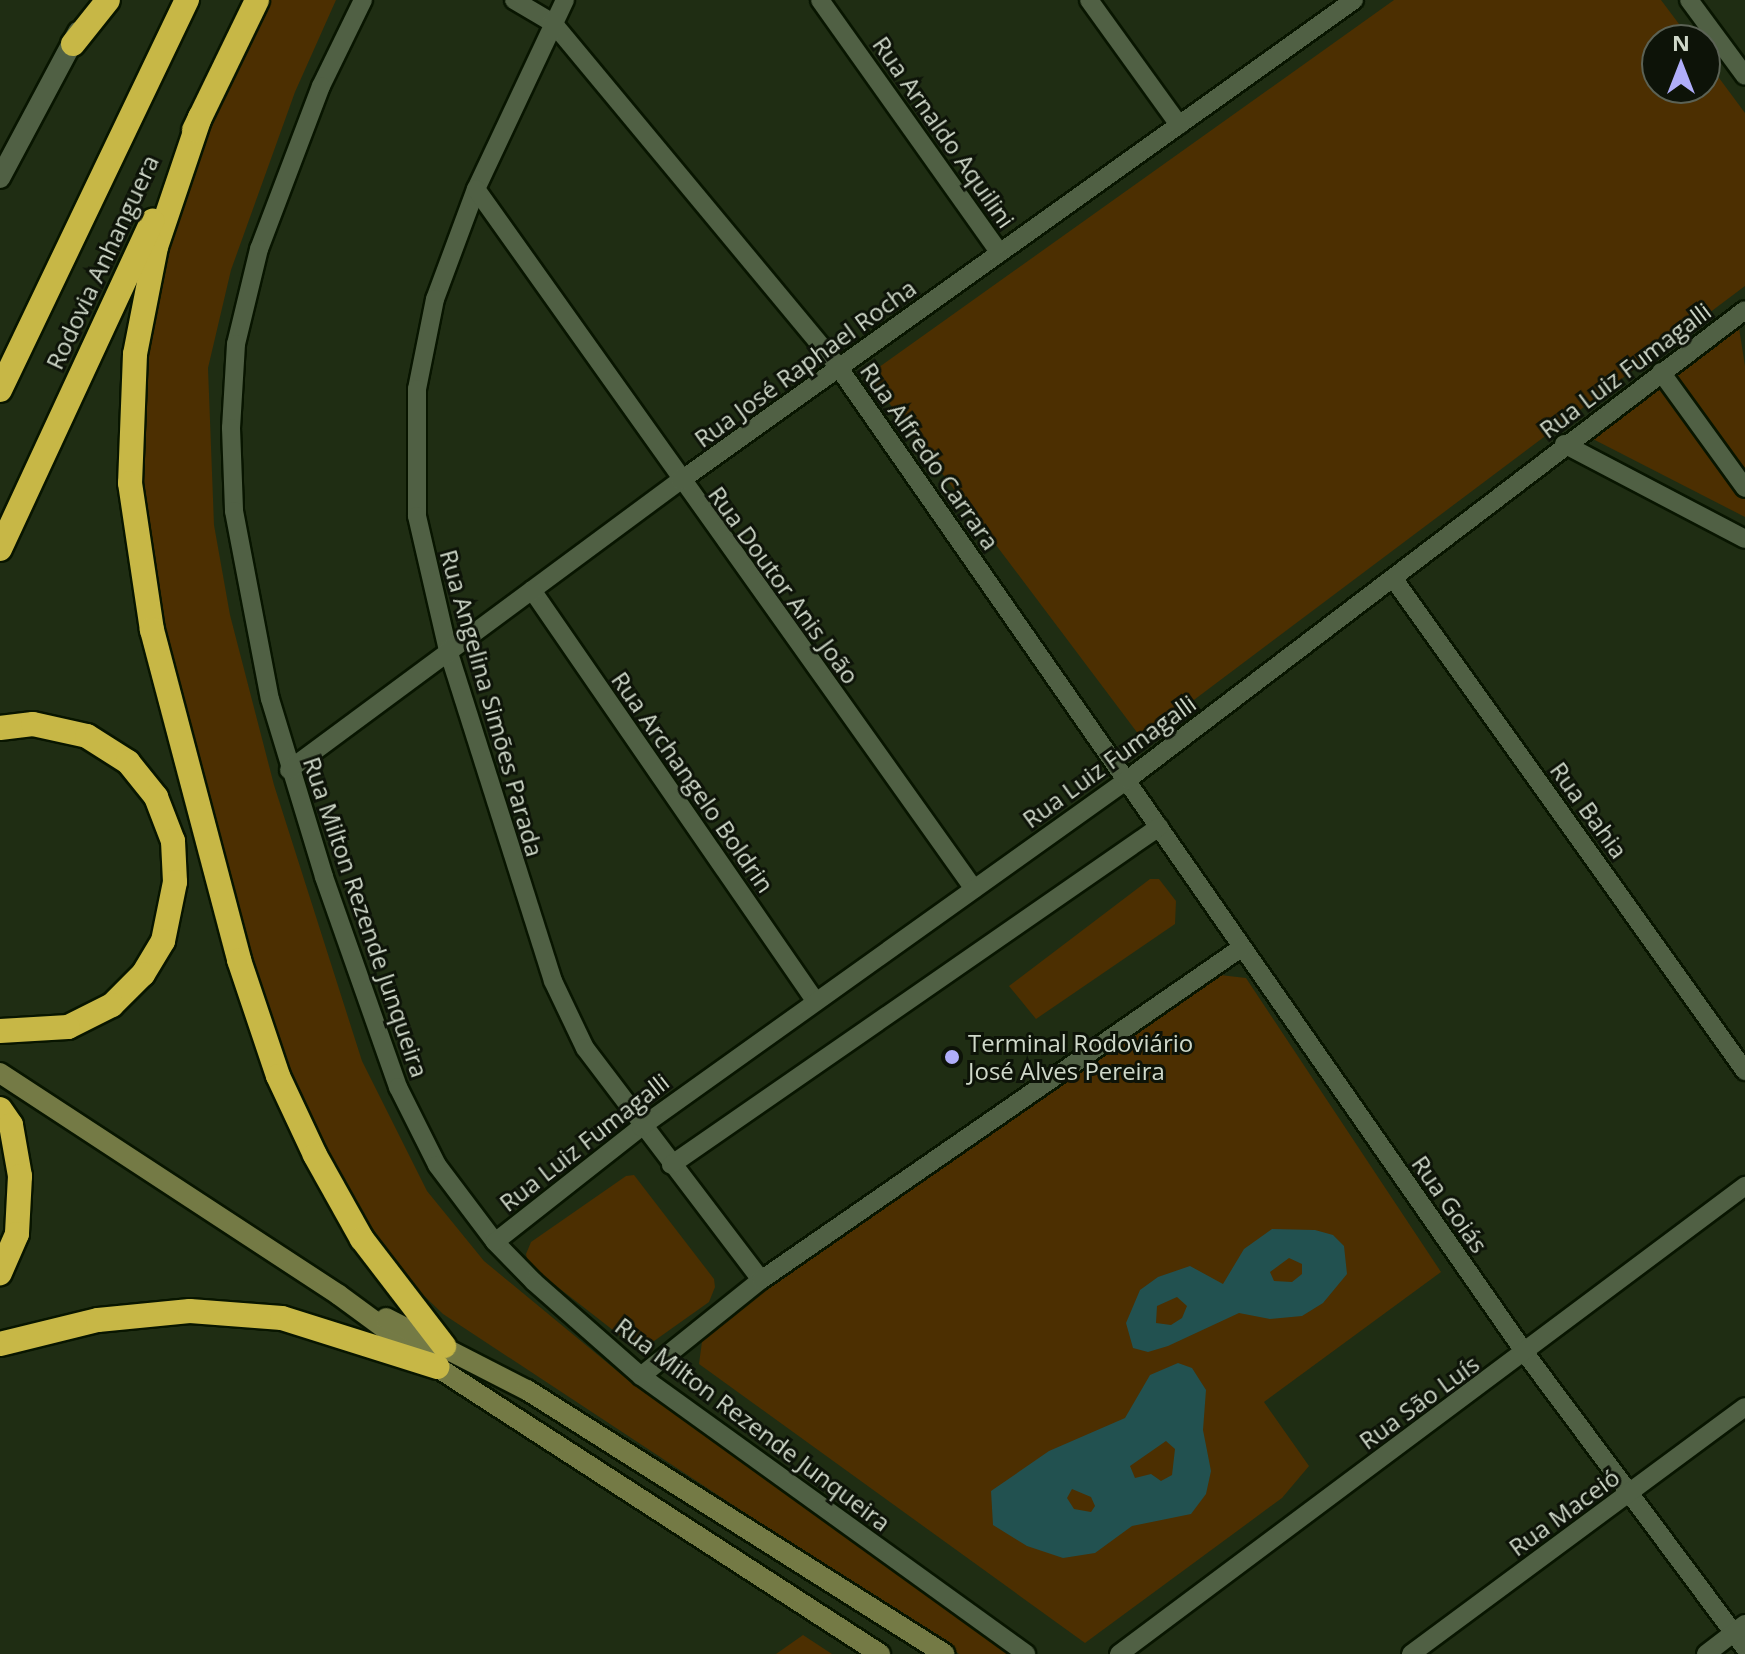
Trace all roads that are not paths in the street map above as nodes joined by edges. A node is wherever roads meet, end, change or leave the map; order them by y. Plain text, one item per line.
1 (94, 0) edge
2 (108, 0) edge
3 (187, 0) edge
4 (257, 0) edge
5 (363, 0) edge
6 (514, 0) edge
7 (565, 0) edge
8 (820, 0) edge
9 (1089, 0) edge
10 (1354, 0) edge
11 (1689, 0) edge
12 (553, 23) junction
13 (73, 44) junction
14 (1745, 76) edge
15 (200, 117) junction
16 (1179, 125) junction
17 (0, 178) edge
18 (476, 189) junction
19 (1000, 253) junction
20 (1745, 310) edge
21 (839, 368) junction
22 (1661, 372) junction
23 (0, 390) edge
24 (1564, 444) junction
25 (680, 481) junction
26 (1745, 488) edge
27 (1745, 539) edge
28 (0, 549) edge
29 (1393, 578) junction
30 (532, 590) junction
31 (448, 650) junction
32 (0, 728) edge
33 (289, 770) junction
34 (1127, 780) junction
35 (1159, 827) junction
36 (974, 889) junction
37 (1241, 948) junction
38 (816, 1002) junction
39 (0, 1031) edge
40 (1745, 1071) edge
41 (0, 1073) edge
42 (0, 1109) edge
43 (641, 1127) junction
44 (671, 1165) junction
45 (1745, 1186) edge
46 (495, 1242) junction
47 (0, 1273) edge
48 (761, 1280) junction
49 (0, 1344) edge
50 (1525, 1353) junction
51 (440, 1357) junction
52 (641, 1376) junction
53 (1745, 1407) edge
54 (1630, 1493) junction
55 (1741, 1635) edge
56 (880, 1654) edge
57 (944, 1654) edge
58 (1026, 1654) edge
59 (1119, 1654) edge
60 (1411, 1654) edge
61 (1706, 1654) edge

1 - 13 street
2 - 13 highway
3 - 23 highway, Rodovia Anhanguera
4 - 15 highway, Rodovia Anhanguera
5 - 33 street, Rua Milton Rezende Junqueira
6 - 12 street, Rua Alfredo Carrara
7 - 12 street, Rua Angelina Simões Parada
8 - 19 street, Rua Arnaldo Aquilini
9 - 16 street
10 - 16 street, Rua José Raphael Rocha
11 - 14 street
12 - 18 street, Rua Angelina Simões Parada
12 - 21 street, Rua Alfredo Carrara
13 - 17 street
15 - 28 highway, Rodovia Anhanguera
15 - 51 highway
16 - 19 street, Rua José Raphael Rocha
18 - 25 street, Rua Doutor Anis João
18 - 31 street, Rua Angelina Simões Parada
19 - 21 street, Rua José Raphael Rocha
20 - 22 street, Rua Luiz Fumagalli
21 - 25 street, Rua José Raphael Rocha
21 - 34 street, Rua Alfredo Carrara
22 - 24 street, Rua Luiz Fumagalli
22 - 26 street
24 - 27 street
24 - 29 street, Rua Luiz Fumagalli
25 - 30 street, Rua José Raphael Rocha
25 - 36 street, Rua Doutor Anis João
29 - 34 street, Rua Luiz Fumagalli
29 - 40 street, Rua Bahia
30 - 31 street, Rua José Raphael Rocha
30 - 38 street, Rua Archangelo Boldrin
31 - 33 street, Rua José Raphael Rocha
31 - 43 street, Rua Angelina Simões Parada
32 - 39 highway
33 - 46 street, Rua Milton Rezende Junqueira
34 - 35 street, Rua Goiás
34 - 36 street, Rua Luiz Fumagalli
35 - 37 street, Rua Goiás
35 - 44 street
36 - 38 street, Rua Luiz Fumagalli
37 - 48 street
37 - 50 street, Rua Goiás
38 - 43 street, Rua Luiz Fumagalli
41 - 51 main road
42 - 47 highway
43 - 44 street, Rua Angelina Simões Parada
43 - 46 street, Rua Luiz Fumagalli
44 - 48 street, Rua Angelina Simões Parada
45 - 50 street, Rua São Luís
46 - 52 street, Rua Milton Rezende Junqueira
48 - 52 street
49 - 51 highway
50 - 54 street, Rua Goiás
50 - 59 street, Rua São Luís
51 - 56 main road
51 - 57 main road
52 - 58 street, Rua Milton Rezende Junqueira
53 - 54 street, Rua Maceió
54 - 55 street, Rua Goiás
54 - 60 street, Rua Maceió
55 - 61 street

